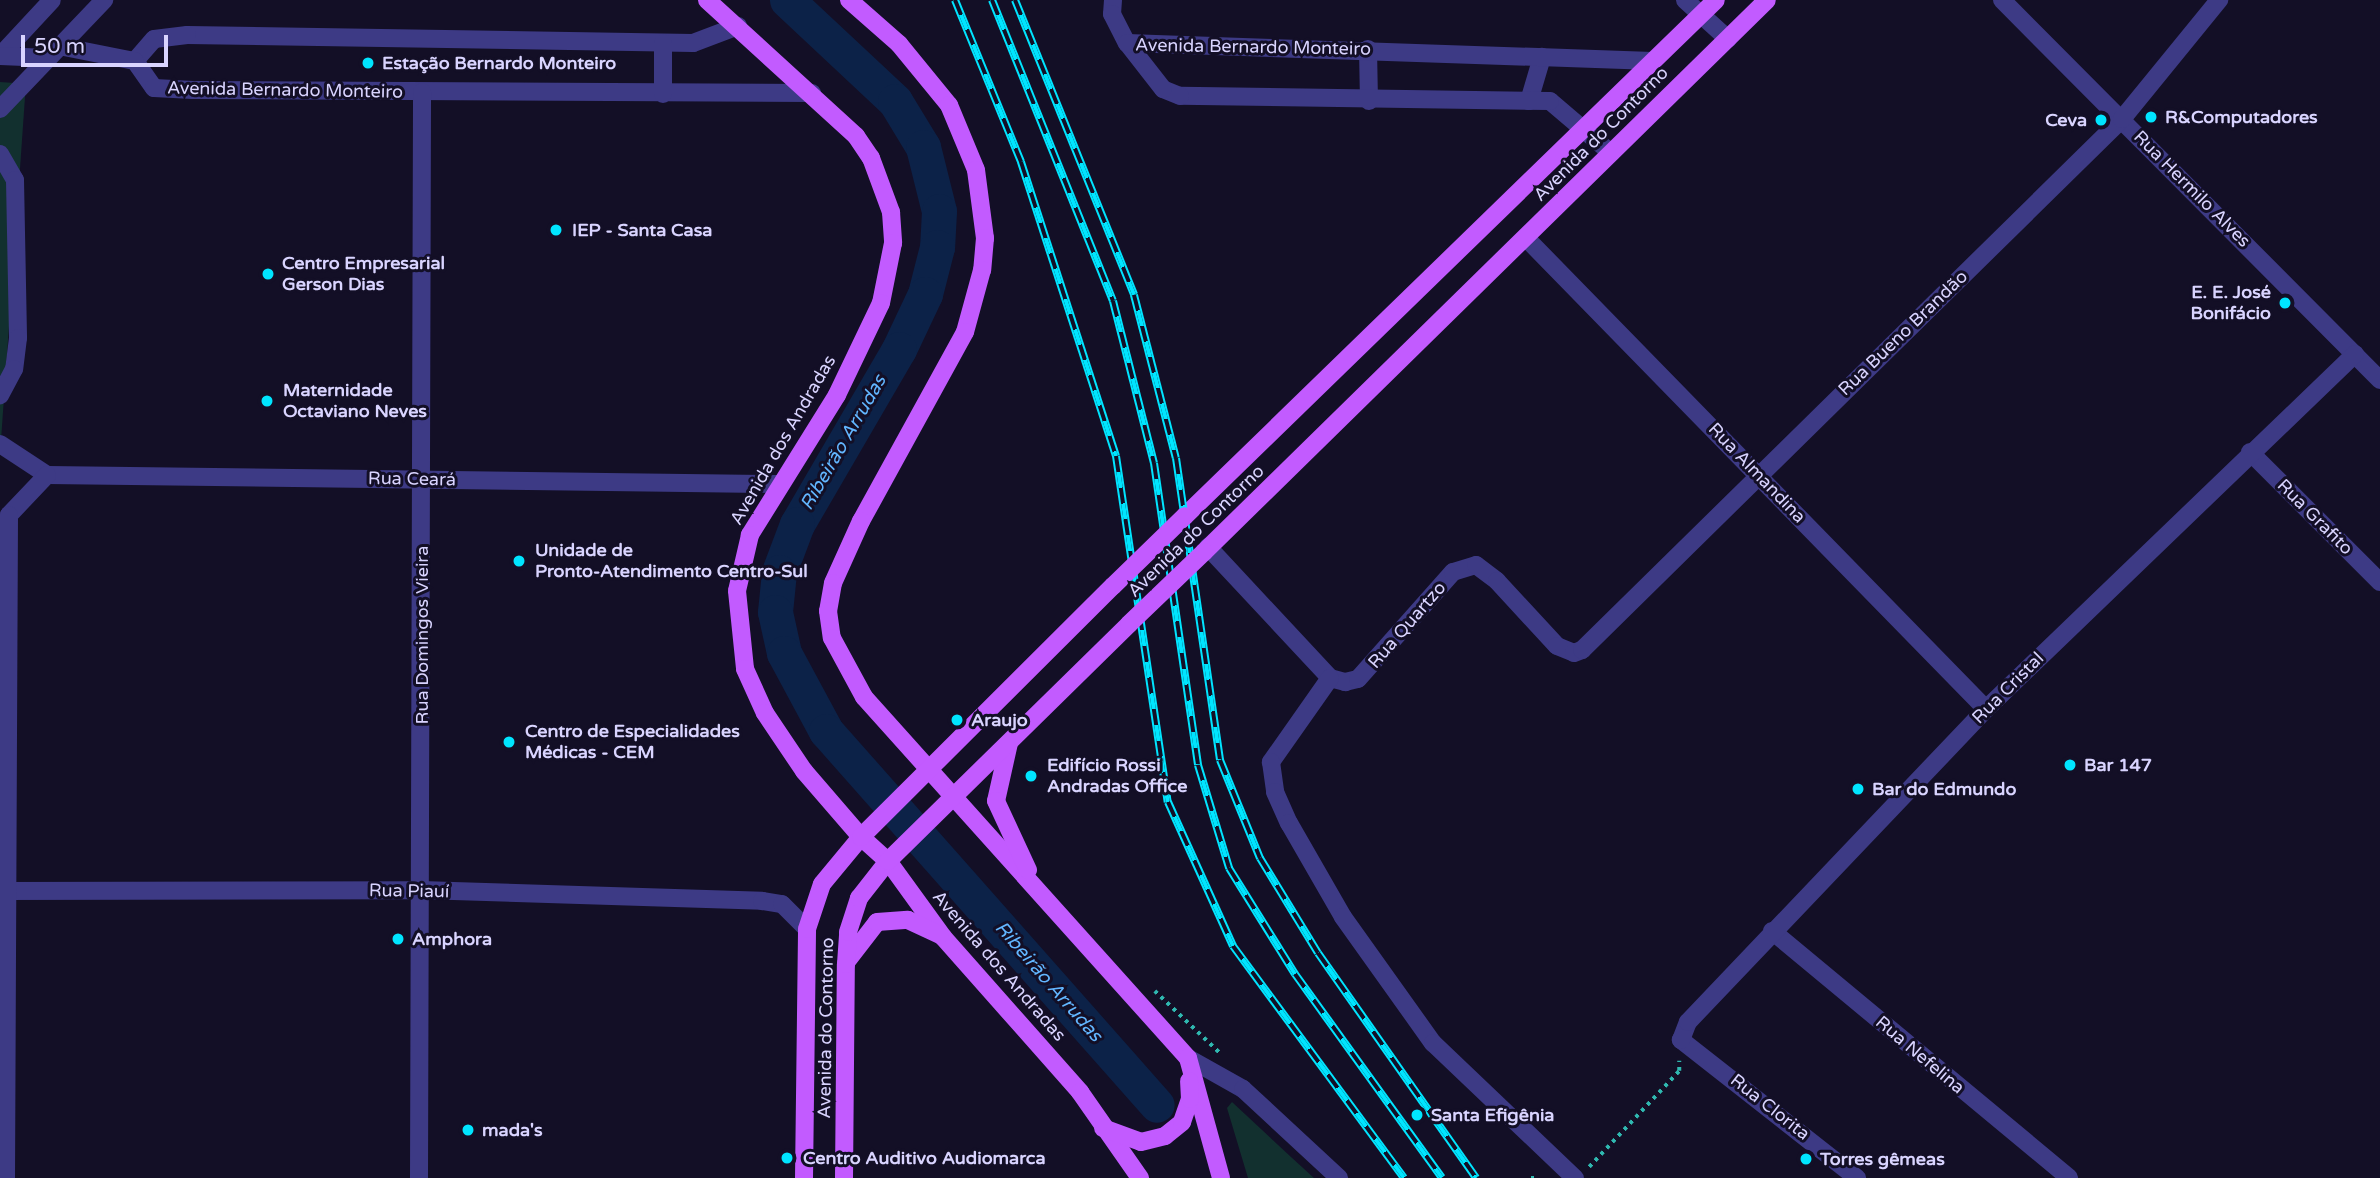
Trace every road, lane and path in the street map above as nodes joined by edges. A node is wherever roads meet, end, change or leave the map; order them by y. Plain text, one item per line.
1 (52, 0) edge
2 (104, 0) edge
3 (707, 0) edge
4 (849, 0) edge
5 (1113, 0) edge
6 (1685, 0) edge
7 (1716, 0) edge
8 (1768, 0) edge
9 (2002, 0) edge
10 (2219, 0) edge
11 (1701, 15) junction
12 (738, 26) junction
13 (1728, 39) junction
14 (663, 43) junction
15 (1127, 43) junction
16 (1368, 49) junction
17 (54, 52) junction
18 (0, 56) edge
19 (1542, 57) junction
20 (135, 61) junction
21 (1653, 61) junction
22 (422, 92) junction
23 (8, 93) edge
24 (812, 93) junction
25 (663, 94) junction
26 (1369, 101) junction
27 (1529, 101) junction
28 (0, 109) edge
29 (2122, 119) junction
30 (1584, 127) junction
31 (1611, 153) junction
32 (0, 154) edge
33 (1526, 238) junction
34 (2355, 354) junction
35 (2380, 380) edge
36 (0, 395) edge
37 (2250, 452) junction
38 (3, 453) edge
39 (1759, 474) junction
40 (47, 475) junction
41 (422, 479) junction
42 (778, 484) junction
43 (5, 508) edge
44 (1206, 550) junction
45 (2380, 582) edge
46 (1574, 653) joint
47 (1330, 678) junction
48 (1986, 709) junction
49 (1010, 741) junction
50 (929, 771) junction
51 (953, 796) junction
52 (864, 834) junction
53 (892, 858) junction
54 (1035, 886) junction
55 (421, 890) junction
56 (5, 891) edge
57 (807, 929) junction
58 (1772, 931) junction
59 (943, 937) junction
60 (846, 964) junction
61 (1149, 986) dead end
62 (1681, 1040) joint
63 (1188, 1058) junction
64 (1679, 1059) dead end
65 (1230, 1063) dead end
66 (1103, 1128) junction
67 (6, 1178) edge
68 (419, 1178) edge
69 (804, 1178) edge
70 (844, 1178) edge
71 (1140, 1178) edge
72 (1221, 1178) edge
73 (1339, 1178) edge
74 (1575, 1178) edge
75 (1582, 1178) edge
76 (1857, 1178) edge
77 (2068, 1178) edge

1 - 18 street
2 - 17 street
3 - 12 main road, Avenida dos Andradas
4 - 50 main road
5 - 15 street
6 - 11 street
7 - 11 main road, Avenida do Contorno
8 - 13 main road, Avenida do Contorno
9 - 29 street, Rua Hermilo Alves
10 - 29 street, Rua Bueno Brandão
11 - 13 street
11 - 21 main road, Avenida do Contorno
12 - 14 street
12 - 24 main road, Avenida dos Andradas
13 - 31 main road, Avenida do Contorno
14 - 20 street
14 - 25 street
15 - 16 street, Avenida Bernardo Monteiro
15 - 26 street, Avenida Bernardo Monteiro
16 - 19 street, Avenida Bernardo Monteiro
16 - 26 street
17 - 18 street
17 - 20 street
17 - 23 street
19 - 21 street, Avenida Bernardo Monteiro
19 - 27 street
20 - 22 street, Avenida Bernardo Monteiro
21 - 30 main road, Avenida do Contorno
22 - 25 street, Avenida Bernardo Monteiro
22 - 41 street, Rua Domingos Vieira
23 - 28 street
24 - 25 street, Avenida Bernardo Monteiro
24 - 42 main road, Avenida dos Andradas
26 - 27 street, Avenida Bernardo Monteiro
27 - 30 street, Avenida Bernardo Monteiro
29 - 34 street, Rua Hermilo Alves
29 - 39 street, Rua Bueno Brandão
30 - 31 street, Avenida Bernardo Monteiro
30 - 50 main road, Avenida do Contorno, bridge
31 - 33 main road, Avenida do Contorno
32 - 36 street
33 - 39 street, Rua Almandina
33 - 44 main road, Avenida do Contorno
34 - 35 street, Rua Hermilo Alves
34 - 37 street, Rua Cristal
37 - 45 street, Rua Grafito
37 - 48 street, Rua Cristal
38 - 40 street
39 - 46 street, Rua Bueno Brandão
39 - 48 street, Rua Almandina
40 - 41 street, Rua Ceará
40 - 43 street
41 - 42 street, Rua Ceará
41 - 55 street, Rua Domingos Vieira
42 - 52 main road, Avenida dos Andradas
43 - 56 street
44 - 47 street
44 - 49 main road, Avenida do Contorno, bridge
46 - 47 street, Rua Quartzo
47 - 74 street
48 - 58 street, Rua Cristal
49 - 51 main road, Avenida do Contorno
49 - 54 main road
50 - 51 main road
50 - 52 main road, Avenida do Contorno
51 - 53 main road, Avenida do Contorno
51 - 54 main road
52 - 53 main road, Avenida dos Andradas
52 - 57 main road, Avenida do Contorno
53 - 59 main road, Avenida dos Andradas
53 - 60 main road, Avenida do Contorno
54 - 63 main road
55 - 56 street, Rua Piauí
55 - 57 street, Rua Piauí
55 - 68 street, Rua Domingos Vieira
56 - 67 street
57 - 69 main road, Avenida do Contorno
58 - 62 street, Rua Cristal
58 - 77 street, Rua Nefelina
59 - 60 main road
59 - 66 main road, Avenida dos Andradas
60 - 70 main road, Avenida do Contorno
61 - 65 path
62 - 76 street, Rua Clorita
63 - 66 main road
63 - 72 main road
63 - 73 street
64 - 75 path
66 - 71 main road, Avenida dos Andradas

